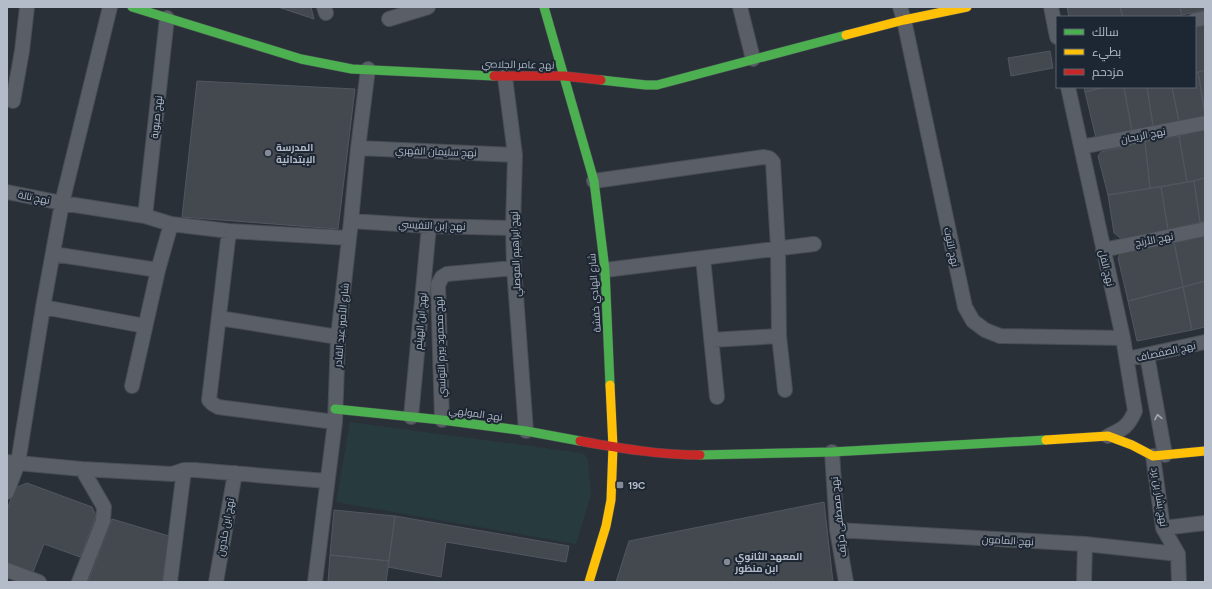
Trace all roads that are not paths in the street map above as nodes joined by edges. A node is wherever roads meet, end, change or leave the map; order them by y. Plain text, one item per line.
1 (27, 7) edge
2 (110, 7) edge
3 (132, 7) edge
4 (428, 7) edge
5 (544, 7) edge
6 (740, 7) edge
7 (967, 7) edge
8 (1051, 7) edge
9 (902, 13) edge
10 (167, 18) junction
11 (389, 19) dead end
12 (1056, 32) edge
13 (753, 59) junction
14 (368, 69) junction
15 (564, 76) junction
16 (505, 77) junction
17 (1068, 88) edge
18 (13, 101) dead end
19 (1205, 123) edge
20 (1081, 147) junction
21 (358, 148) junction
22 (514, 155) junction
23 (594, 181) junction
24 (7, 192) edge
25 (62, 203) junction
26 (145, 216) junction
27 (351, 221) junction
28 (171, 224) junction
29 (429, 226) junction
30 (513, 228) junction
31 (1205, 229) edge
32 (229, 231) junction
33 (349, 238) junction
34 (814, 244) dead end
35 (778, 248) junction
36 (1103, 250) junction
37 (53, 254) junction
38 (703, 258) junction
39 (514, 268) junction
40 (158, 270) junction
41 (605, 270) junction
42 (43, 307) junction
43 (219, 318) junction
44 (145, 326) junction
45 (779, 336) junction
46 (338, 337) junction
47 (1123, 338) junction
48 (712, 340) junction
49 (1205, 342) edge
50 (1147, 355) junction
51 (1127, 360) junction
52 (132, 386) dead end
53 (785, 390) dead end
54 (717, 397) dead end
55 (335, 415) junction
56 (411, 417) junction
57 (442, 420) junction
58 (526, 431) junction
59 (1108, 436) junction
60 (612, 447) junction
61 (1205, 451) edge
62 (832, 452) junction
63 (1159, 456) junction
64 (13, 462) edge
65 (82, 469) junction
66 (184, 470) junction
67 (235, 473) junction
68 (327, 481) junction
69 (7, 492) edge
70 (1205, 523) edge
71 (1163, 528) junction
72 (837, 530) junction
73 (1085, 544) junction
74 (1178, 554) junction
75 (7, 570) edge
76 (39, 582) edge
77 (79, 582) edge
78 (170, 582) edge
79 (216, 582) edge
80 (315, 582) edge
81 (589, 582) edge
82 (846, 582) edge
83 (1084, 582) edge
84 (1179, 582) edge

1 - 18 street
2 - 25 street
3 - 10 street, نهج عامر الجلاصي
4 - 11 street
5 - 15 street, شارع الهادي خفشة
6 - 13 street
7 - 9 street, نهج عامر الجلاصي
8 - 12 street
9 - 13 street, نهج عامر الجلاصي
9 - 47 street, نهج التوت
10 - 14 street, نهج عامر الجلاصي
10 - 26 street, نهج صبوية
13 - 15 street, نهج عامر الجلاصي
14 - 16 street, نهج عامر الجلاصي
14 - 21 street, شارع الأمير عبد القادر
15 - 16 street, نهج عامر الجلاصي
15 - 23 street, شارع الهادي خفشة
16 - 22 street, نهج ابراهيم الموصلي
17 - 20 street, نهج الفل
19 - 20 street, نهج الريحان
20 - 36 street, نهج الفل
21 - 22 street, نهج سليمان الفهري
21 - 27 street, شارع الأمير عبد القادر
22 - 30 street, نهج ابراهيم الموصلي
23 - 35 street
23 - 41 street, شارع الهادي خفشة
24 - 25 street, نهج تالة
25 - 26 street, نهج تالة
25 - 37 street
26 - 28 street, نهج تالة
27 - 29 street, نهج إبن النفيسي
27 - 33 street, شارع الأمير عبد القادر
28 - 32 street, نهج تالة
28 - 40 street
29 - 30 street, نهج إبن النفيسي
29 - 56 street, نهج ابن الهيثم
30 - 39 street, نهج ابراهيم الموصلي
31 - 36 street, نهج الأرنج
32 - 33 street, نهج تالة
32 - 43 street
33 - 46 street, شارع الأمير عبد القادر
34 - 35 street
35 - 38 street
35 - 45 street
36 - 47 street, نهج الفل
37 - 40 street
37 - 42 street
38 - 41 street
38 - 48 street
39 - 57 street, نهج محمود بيرم التونسي
39 - 58 street, نهج ابراهيم الموصلي
40 - 44 street
41 - 60 street, شارع الهادي خفشة
42 - 44 street
42 - 64 street
43 - 46 street
43 - 55 street
44 - 52 street
45 - 48 street
45 - 53 street
46 - 55 street, شارع الأمير عبد القادر
47 - 51 street, نهج الفل
48 - 54 street
49 - 50 street, نهج الصفصاف
50 - 51 street, نهج الصفصاف
63 -> 50 street, نهج بشار بن برد
51 - 59 street, نهج الفل
55 - 56 street, نهج المولهي
55 - 68 street, شارع الأمير عبد القادر
56 - 57 street, نهج المولهي
57 - 58 street, نهج المولهي
58 - 60 street, نهج المولهي
59 - 62 street, نهج المولهي
59 - 63 street
60 - 62 street, نهج المولهي
60 - 81 street, شارع الهادي خفشة
61 - 63 street
62 - 72 street, نهج مصطفى خريّف
63 - 71 street, نهج بشار بن برد
64 - 65 street
64 - 69 street
65 - 66 street
65 - 77 street
66 - 67 street
66 - 78 street
67 - 68 street
67 - 79 street, نهج ابن خلدون
68 - 80 street, شارع الأمير عبد القادر
70 - 71 street
71 - 74 street, نهج بشار بن برد
72 - 73 street, نهج المامون
72 - 82 street, نهج مصطفى خريّف
73 - 74 street, نهج المامون
73 - 83 street
74 - 84 street, نهج بشار بن برد
75 - 76 street

